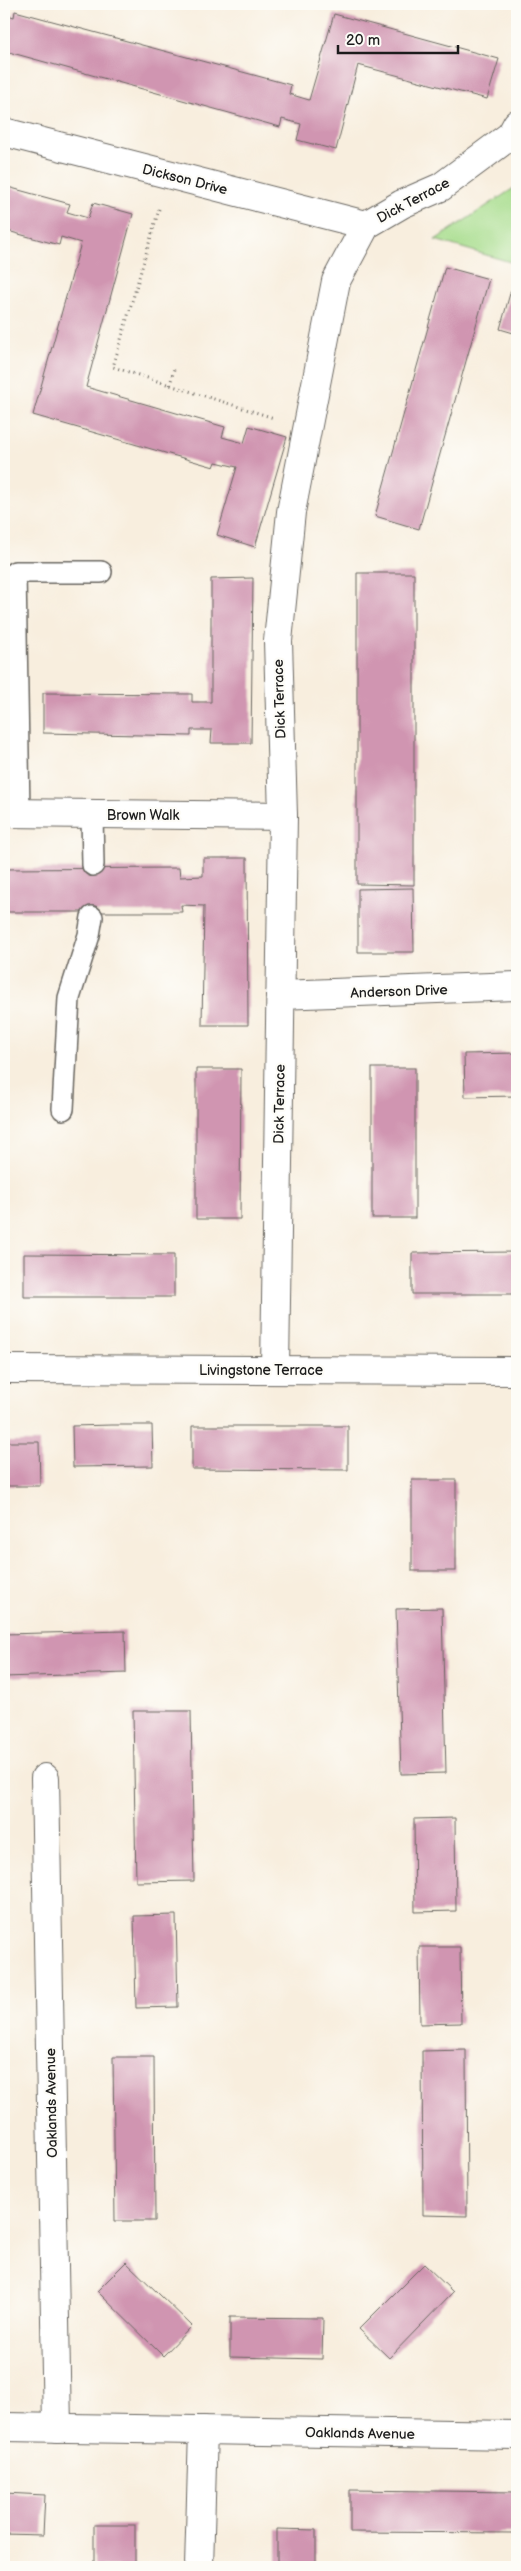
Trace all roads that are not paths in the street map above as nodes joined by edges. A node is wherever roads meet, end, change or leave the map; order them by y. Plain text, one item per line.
1 (517, 124) edge
2 (4, 132) edge
3 (366, 225) junction
4 (101, 572) dead end
5 (11, 813) edge
6 (92, 815) junction
7 (283, 816) junction
8 (93, 865) dead end
9 (92, 916) dead end
10 (517, 986) edge
11 (280, 995) junction
12 (63, 1109) dead end
13 (4, 1370) edge
14 (275, 1370) junction
15 (517, 1372) edge
16 (45, 1778) dead end
17 (4, 2427) edge
18 (57, 2428) junction
19 (203, 2430) junction
20 (517, 2435) edge
21 (199, 2567) edge

1 - 3 street, Dick Terrace
2 - 3 street, Dickson Drive
3 - 7 street, Dick Terrace
4 - 5 lane
5 - 6 street, Brown Walk
6 - 7 street, Brown Walk
6 - 8 lane
7 - 11 street, Dick Terrace
9 - 12 lane
10 - 11 street, Anderson Drive
11 - 14 street, Dick Terrace
13 - 14 street, Livingstone Terrace
14 - 15 street, Livingstone Terrace
16 - 18 street, Oaklands Avenue
17 - 18 street, Oaklands Avenue
18 - 19 street, Oaklands Avenue
19 - 20 street, Oaklands Avenue
19 - 21 street

